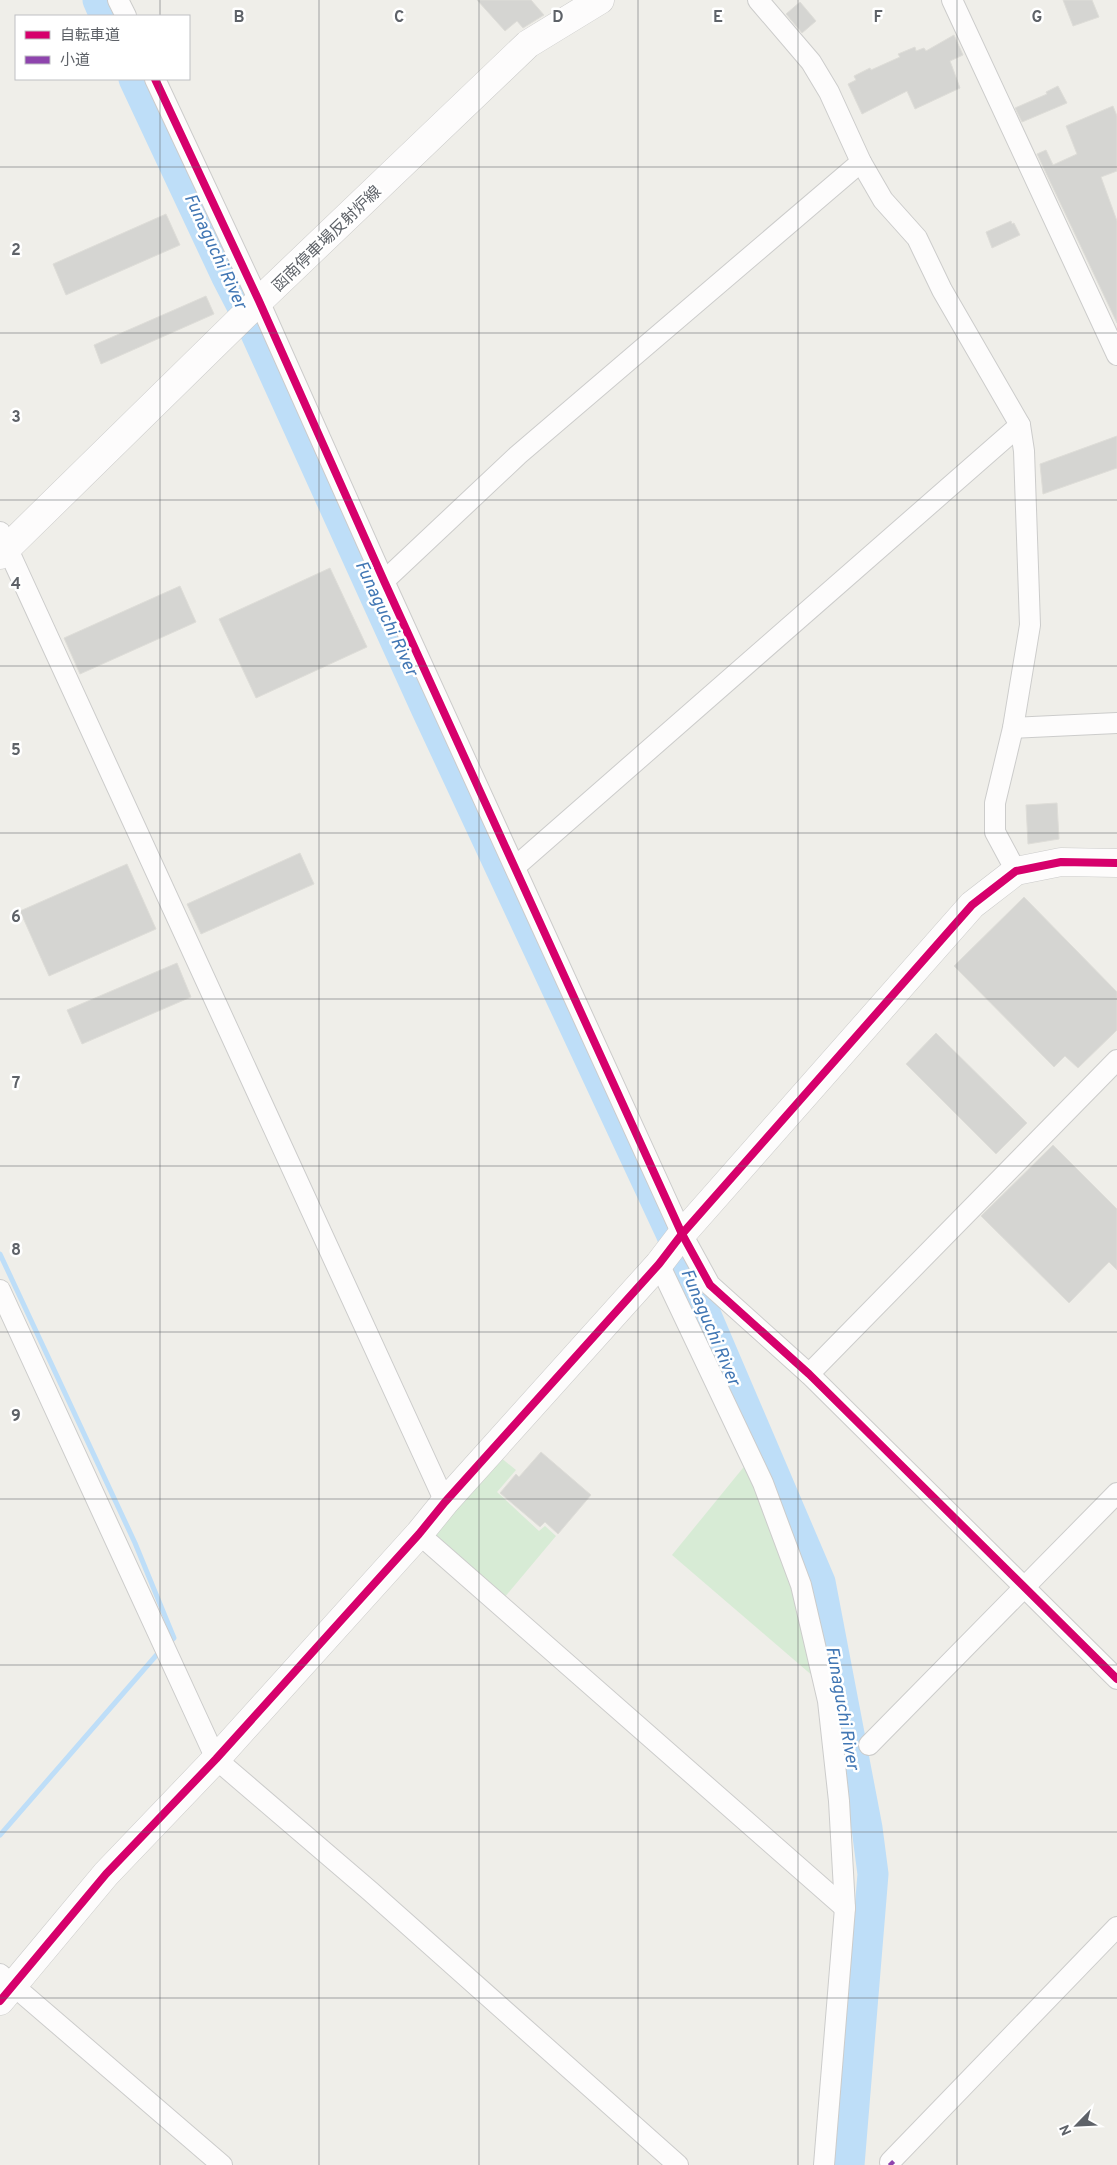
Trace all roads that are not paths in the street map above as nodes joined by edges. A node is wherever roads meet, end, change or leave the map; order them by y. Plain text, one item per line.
1 (118, 0) edge
2 (600, 0) edge
3 (758, 0) edge
4 (952, 0) edge
5 (126, 15) edge
6 (155, 80) edge
7 (861, 162) junction
8 (250, 311) junction
9 (1117, 355) edge
10 (1020, 425) junction
11 (3, 544) edge
12 (384, 580) junction
13 (1117, 723) edge
14 (1013, 728) junction
15 (1117, 863) edge
16 (515, 866) junction
17 (1016, 872) junction
18 (1117, 1060) edge
19 (682, 1234) junction
20 (659, 1264) junction
21 (0, 1290) edge
22 (809, 1374) junction
23 (1117, 1493) edge
24 (444, 1502) junction
25 (419, 1534) junction
26 (1024, 1588) junction
27 (1117, 1679) edge
28 (869, 1745) dead end
29 (216, 1759) junction
30 (845, 1908) junction
31 (1117, 1927) edge
32 (5, 1986) edge
33 (890, 2162) dead end
34 (222, 2165) edge
35 (678, 2165) edge
36 (824, 2165) edge

1 - 5 street
2 - 8 street, 函南停車場反射炉線
3 - 7 street
4 - 9 street
6 - 8 street
7 - 10 street
7 - 12 street
8 - 11 street, 函南停車場反射炉線
8 - 12 street
10 - 14 street
10 - 16 street
11 - 24 street
12 - 16 street
13 - 14 street
14 - 17 street
15 - 17 street
16 - 19 street
17 - 19 street
18 - 22 street
19 - 20 street
19 - 22 street
20 - 24 street
20 - 30 street
21 - 29 street
22 - 26 street
23 - 26 street
24 - 25 street
25 - 29 street
25 - 30 street
26 - 27 street
26 - 28 street
29 - 32 street
29 - 35 street
30 - 36 street
31 - 33 street
32 - 34 street

